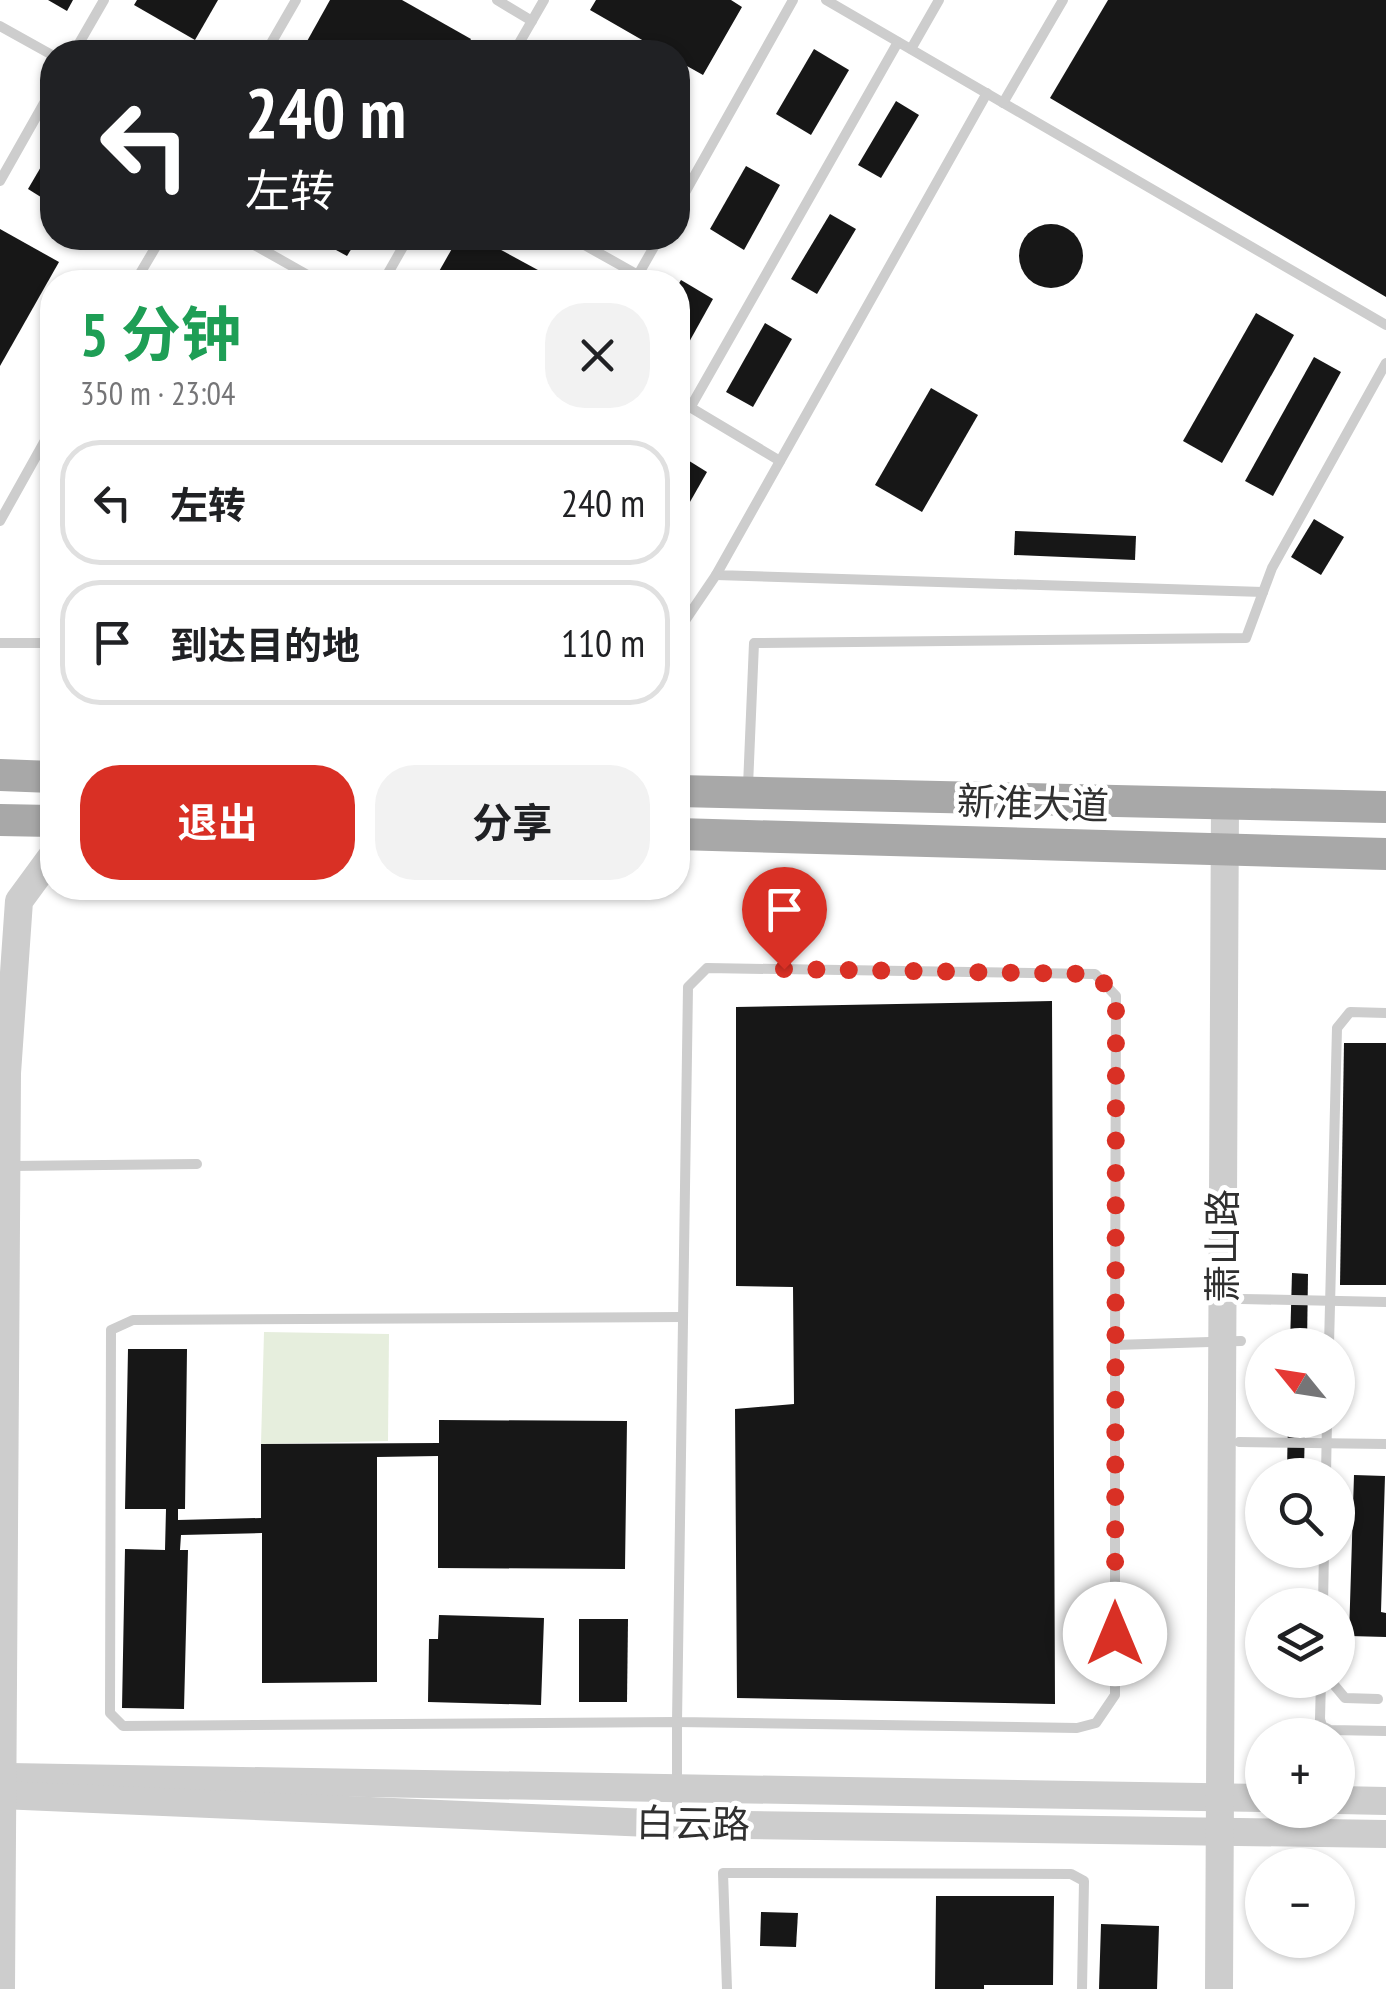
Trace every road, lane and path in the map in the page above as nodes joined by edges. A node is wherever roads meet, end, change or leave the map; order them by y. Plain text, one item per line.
1 (104, 0) edge
2 (296, 0) edge
3 (496, 0) edge
4 (544, 0) edge
5 (793, 0) edge
6 (828, 0) edge
7 (939, 0) edge
8 (1063, 0) edge
9 (532, 20) junction
10 (0, 26) edge
11 (81, 40) edge
12 (273, 40) edge
13 (521, 40) edge
14 (898, 42) junction
15 (40, 49) edge
16 (911, 49) junction
17 (987, 93) junction
18 (1003, 102) junction
19 (40, 110) edge
20 (0, 181) edge
21 (690, 184) edge
22 (263, 250) edge
23 (591, 250) edge
24 (299, 270) edge
25 (622, 270) edge
26 (1386, 325) edge
27 (1386, 363) edge
28 (690, 408) joint
29 (40, 449) edge
30 (780, 461) junction
31 (0, 521) edge
32 (716, 575) junction
33 (1263, 592) junction
34 (690, 613) edge
35 (0, 643) edge
36 (40, 644) edge
37 (0, 776) edge
38 (40, 777) edge
39 (690, 791) edge
40 (748, 793) junction
41 (1234, 804) junction
42 (1386, 807) edge
43 (0, 820) edge
44 (40, 820) edge
45 (690, 834) edge
46 (1233, 851) junction
47 (1386, 854) edge
48 (40, 872) edge
49 (1386, 1013) edge
50 (197, 1164) dead end
51 (3, 1166) edge
52 (1242, 1299) junction
53 (1330, 1301) junction
54 (1386, 1302) edge
55 (683, 1316) junction
56 (1329, 1328) edge
57 (1232, 1341) junction
58 (1115, 1346) junction
59 (1327, 1438) edge
60 (1239, 1442) junction
61 (1327, 1443) junction
62 (1386, 1444) edge
63 (1327, 1458) edge
64 (1321, 1698) edge
65 (1345, 1698) edge
66 (1378, 1700) dead end
67 (677, 1722) junction
68 (1386, 1731) edge
69 (1, 1786) edge
70 (677, 1788) junction
71 (1240, 1797) edge
72 (1355, 1800) edge
73 (1386, 1801) edge
74 (677, 1824) junction
75 (1229, 1831) junction
76 (1386, 1834) edge
77 (2, 1989) edge
78 (726, 1989) edge
79 (1082, 1989) edge
80 (1219, 1989) edge
81 (1238, 1989) edge

1 - 11 lane
2 - 12 lane
3 - 9 lane
4 - 9 lane
5 - 21 lane
6 - 14 lane
7 - 16 lane
8 - 18 lane
9 - 13 lane
10 - 15 lane
14 - 16 lane
14 - 28 lane
16 - 17 lane
17 - 18 lane
17 - 30 lane
18 - 26 lane
19 - 20 lane
22 - 24 lane
23 - 25 lane
27 - 33 lane
28 - 30 lane
29 - 31 lane
30 - 32 lane
32 - 33 lane
32 - 34 lane
33 - 40 lane
35 - 36 lane
37 - 38 main road
39 - 40 main road, 新淮大道
40 - 41 main road, 新淮大道
41 - 42 main road, 新淮大道
41 - 46 street, 萧山路
43 - 44 main road
45 - 46 main road, 新淮大道
46 - 47 main road, 新淮大道
46 - 52 street, 萧山路
46 - 57 street, 萧山路
48 - 51 street
49 - 53 lane
50 - 51 lane
51 - 69 street
52 - 53 lane
52 - 57 street, 萧山路
53 - 54 lane
53 - 56 lane
55 - 58 lane
55 - 67 lane
55 - 67 lane
57 - 58 lane
57 - 60 street, 萧山路
57 - 71 street, 萧山路
58 - 67 lane
59 - 61 lane
60 - 61 lane
60 - 71 street, 萧山路
61 - 62 lane
61 - 63 lane
64 - 68 lane
65 - 66 lane
67 - 70 lane
69 - 70 street, 白云路
69 - 74 street, 白云路
69 - 77 street
70 - 71 street, 白云路
70 - 74 lane
71 - 75 street, 萧山路
72 - 73 street
74 - 75 street, 白云路
75 - 76 street, 白云路
75 - 80 street, 萧山路
75 - 81 street, 萧山路
78 - 79 lane

